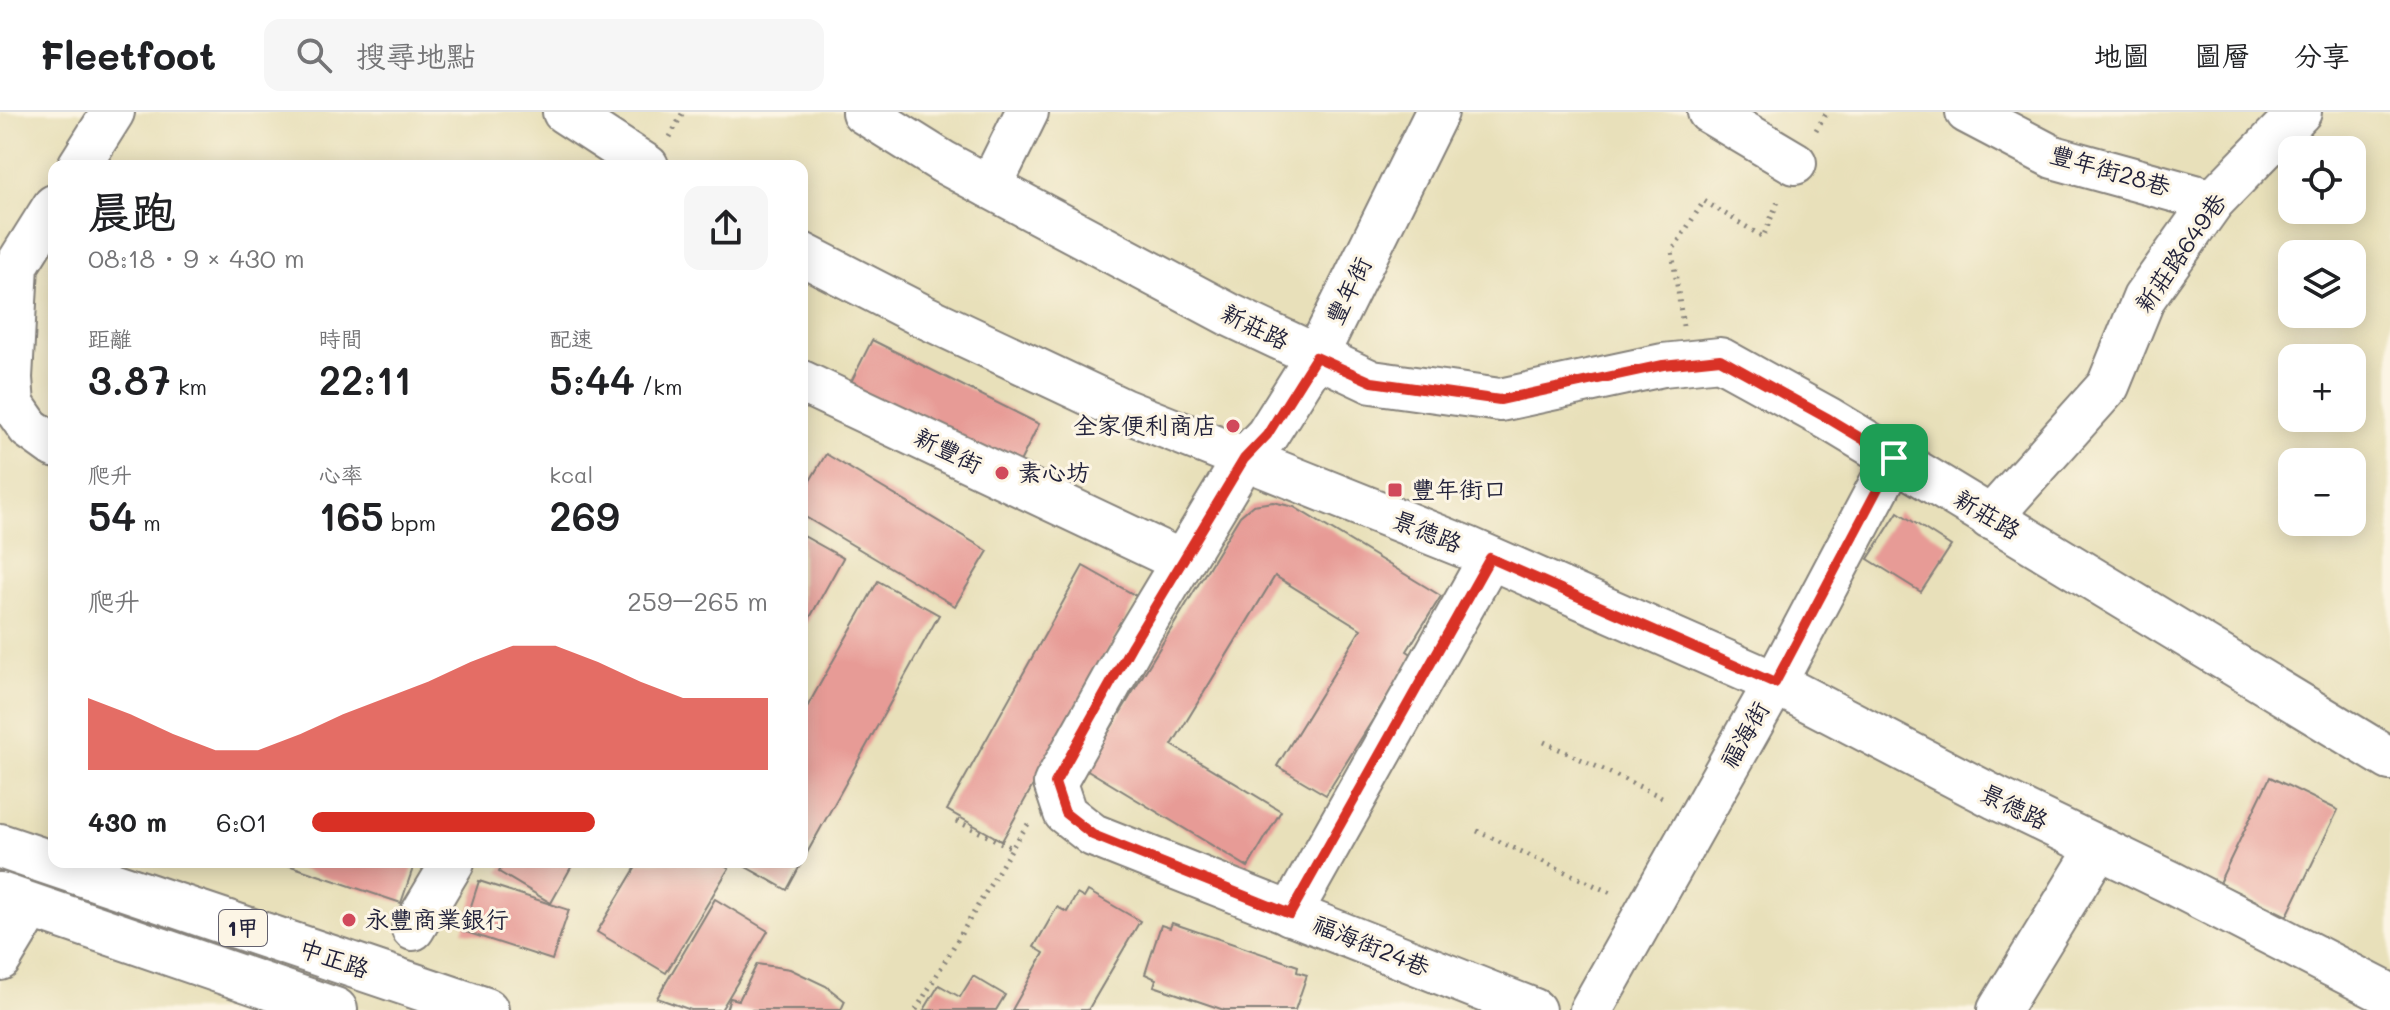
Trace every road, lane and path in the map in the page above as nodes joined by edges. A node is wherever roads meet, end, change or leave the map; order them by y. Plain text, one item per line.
1 (113, 112) edge
2 (564, 112) edge
3 (863, 112) edge
4 (1027, 112) edge
5 (1437, 112) edge
6 (1709, 112) edge
7 (1827, 112) edge
8 (1967, 112) edge
9 (2300, 112) edge
10 (83, 160) edge
11 (638, 160) edge
12 (1795, 163) junction
13 (990, 187) junction
14 (2213, 201) junction
15 (48, 218) edge
16 (808, 257) edge
17 (24, 265) edge
18 (1316, 357) junction
19 (1688, 363) junction
20 (808, 385) edge
21 (48, 442) edge
22 (1894, 458) junction
23 (1244, 459) junction
24 (1990, 518) junction
25 (1490, 558) junction
26 (1181, 561) junction
27 (1775, 683) junction
28 (1544, 742) dead end
29 (2390, 759) edge
30 (1055, 783) junction
31 (1700, 814) junction
32 (957, 821) dead end
33 (1477, 831) dead end
34 (0, 846) edge
35 (1012, 848) junction
36 (2098, 848) junction
37 (48, 862) edge
38 (65, 868) edge
39 (449, 868) edge
40 (16, 901) edge
41 (1647, 910) junction
42 (1290, 914) junction
43 (413, 929) dead end
44 (0, 959) edge
45 (2390, 995) edge
46 (335, 1010) edge
47 (486, 1010) edge
48 (916, 1010) edge
49 (1534, 1010) edge
50 (1591, 1010) edge
51 (1999, 1010) edge

1 - 10 street
2 - 11 street
3 - 13 street, 新莊路
4 - 13 street
5 - 18 street, 豐年街
6 - 12 street
7 - 12 path
8 - 14 street, 豐年街28巷
9 - 14 street, 新莊路649巷
12 - 19 path
13 - 18 street, 新莊路
14 - 24 street, 新莊路649巷
15 - 17 street
16 - 23 street, 景德路
17 - 21 street
18 - 19 street, 新莊路
18 - 23 street, 豐年街
19 - 22 street, 新莊路
20 - 26 street, 新豐街
22 - 24 street, 新莊路
22 - 27 street, 福海街
23 - 25 street, 景德路
23 - 26 street, 豐年街
24 - 29 street, 新莊路
25 - 27 street, 景德路
25 - 42 street
26 - 30 street, 豐年街
27 - 31 street, 福海街
27 - 36 street, 景德路
28 - 31 path
30 - 35 path
30 - 42 street, 福海街24巷
31 - 41 street, 福海街
32 - 35 path
33 - 41 path
34 - 37 main road, 中正路 / 1甲
35 - 48 path
36 - 45 street, 景德路
36 - 51 street
38 - 47 main road, 中正路 / 1甲
39 - 43 street
40 - 44 street
40 - 46 main road, 中正路 / 1甲
41 - 50 street, 福海街
42 - 49 street, 福海街24巷

